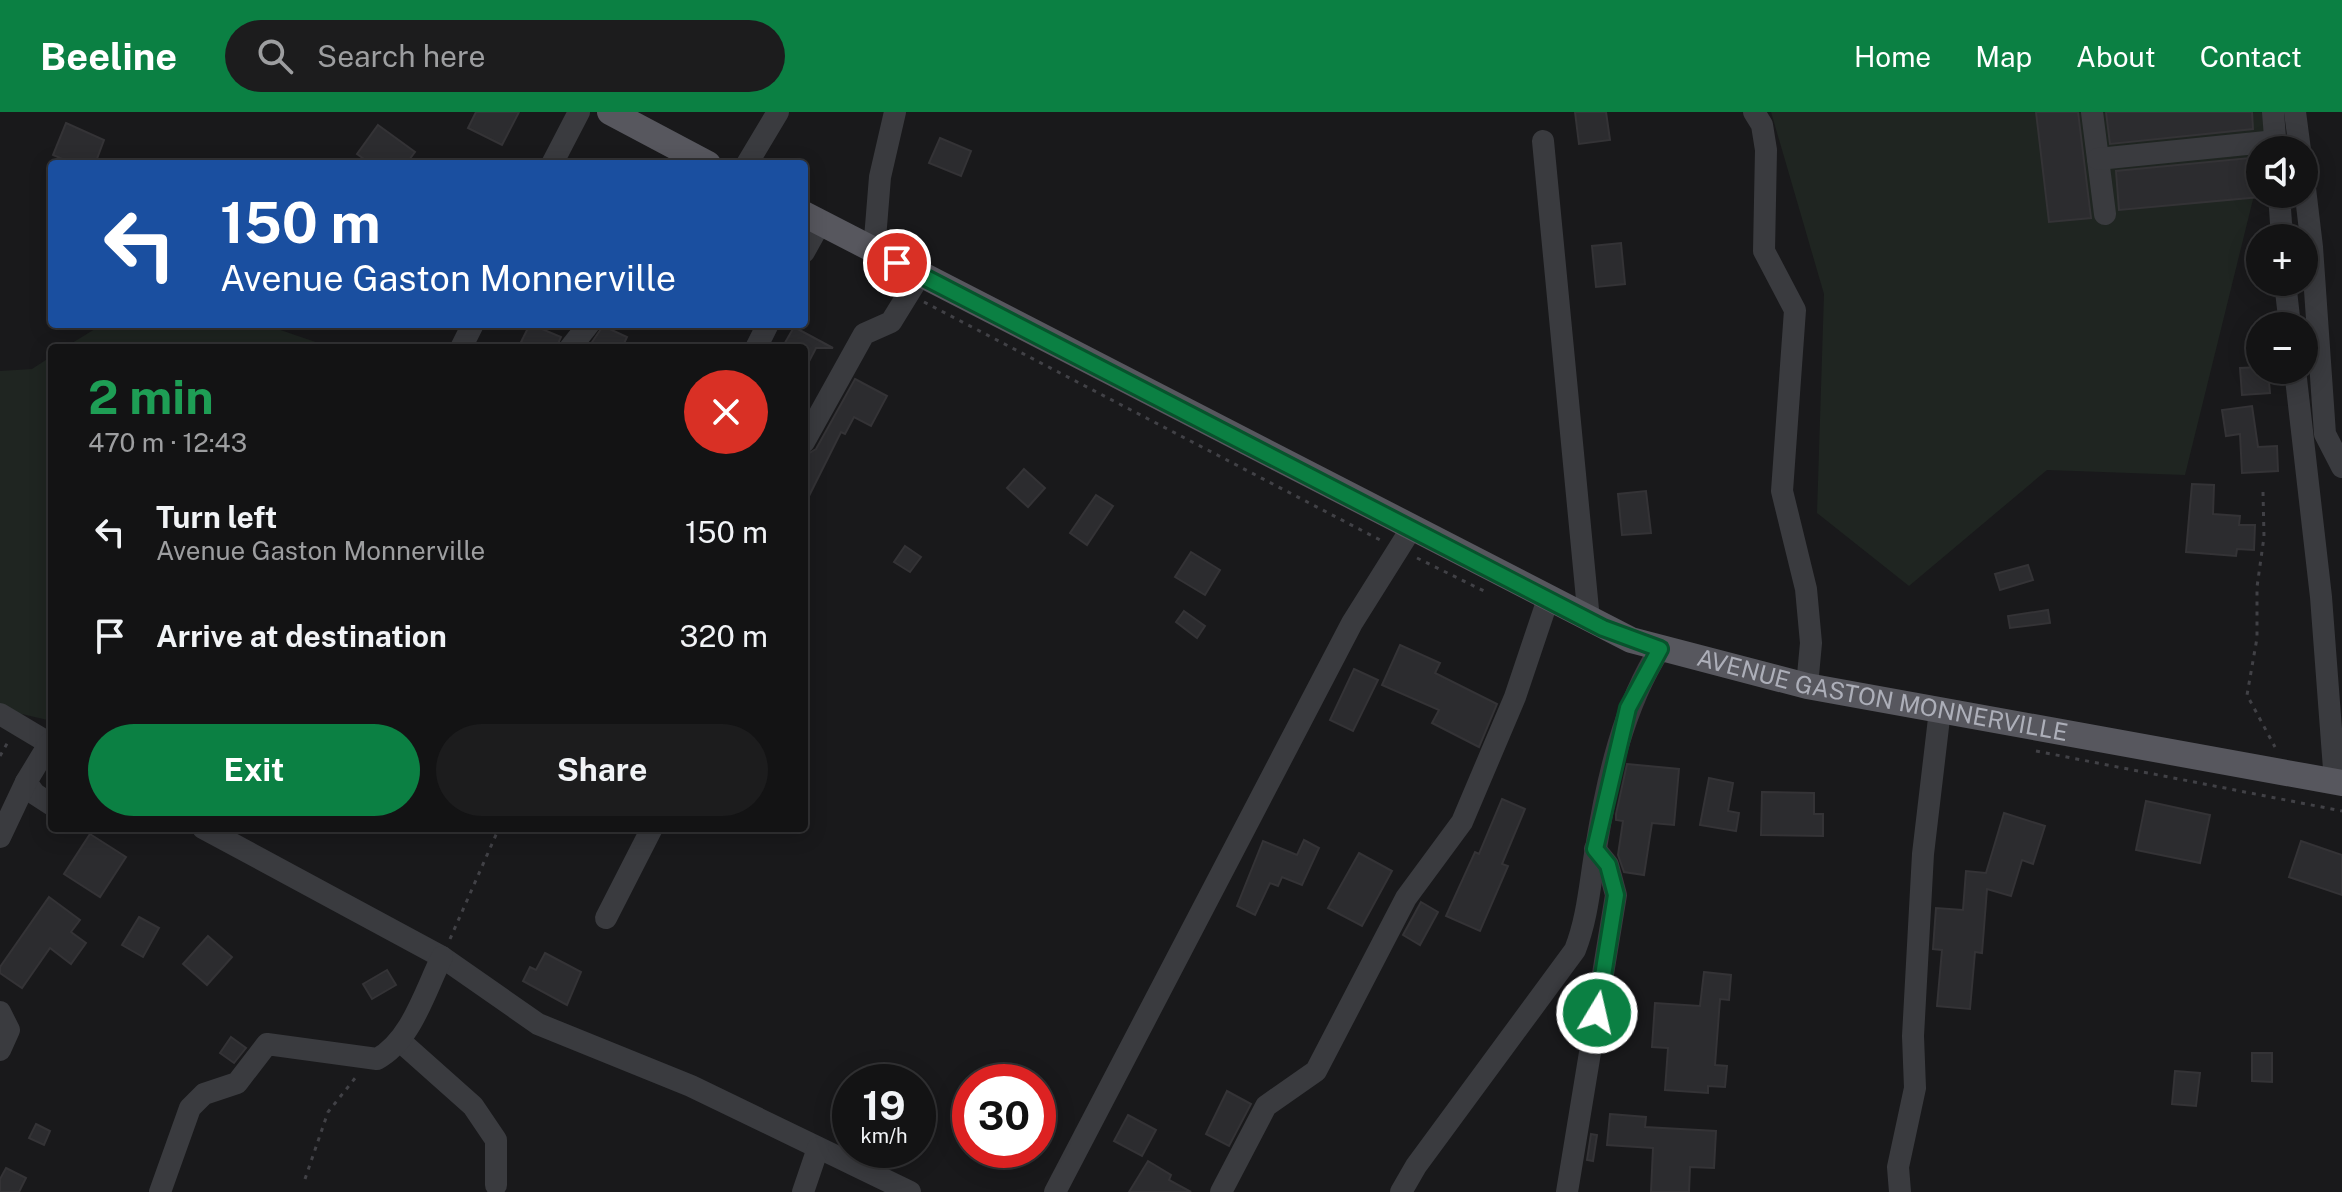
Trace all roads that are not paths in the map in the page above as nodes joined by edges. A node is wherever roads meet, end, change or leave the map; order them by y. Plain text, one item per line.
1 (579, 112) edge
2 (611, 112) edge
3 (778, 112) edge
4 (895, 112) edge
5 (1754, 112) edge
6 (2092, 112) edge
7 (2273, 112) edge
8 (2295, 112) edge
9 (2275, 136) edge
10 (2298, 136) edge
11 (1543, 141) dead end
12 (2246, 148) edge
13 (2098, 159) junction
14 (554, 160) edge
15 (694, 160) edge
16 (749, 160) edge
17 (2307, 208) edge
18 (2105, 214) dead end
19 (812, 218) edge
20 (874, 251) junction
21 (920, 275) junction
22 (586, 328) edge
23 (573, 344) edge
24 (2297, 384) edge
25 (808, 435) edge
26 (2342, 467) edge
27 (1411, 529) junction
28 (1548, 599) junction
29 (1589, 620) junction
30 (1660, 649) junction
31 (1807, 686) junction
32 (1940, 710) junction
33 (0, 714) edge
34 (48, 743) edge
35 (48, 749) edge
36 (26, 782) junction
37 (2338, 783) edge
38 (48, 802) edge
39 (210, 832) edge
40 (650, 832) edge
41 (0, 837) edge
42 (1595, 849) junction
43 (606, 918) dead end
44 (442, 957) junction
45 (0, 1012) edge
46 (400, 1041) junction
47 (0, 1050) edge
48 (818, 1148) junction
49 (496, 1185) dead end
50 (160, 1192) edge
51 (803, 1192) edge
52 (910, 1192) edge
53 (1055, 1192) edge
54 (1221, 1192) edge
55 (1401, 1192) edge
56 (1567, 1192) edge
57 (1900, 1192) edge

1 - 14 street
2 - 15 main road
3 - 16 street
4 - 20 street
5 - 31 street
6 - 13 street
7 - 9 street
8 - 10 street
11 - 29 street
12 - 13 street
13 - 18 street
17 - 26 street
19 - 20 main road, AVENUE GASTON MONNERVILLE
20 - 21 main road, AVENUE GASTON MONNERVILLE
21 - 25 street
21 - 27 main road, AVENUE GASTON MONNERVILLE
22 - 23 street
24 - 37 street
27 - 28 main road, AVENUE GASTON MONNERVILLE
27 - 53 street
28 - 29 main road, AVENUE GASTON MONNERVILLE
28 - 54 street
29 - 30 main road, AVENUE GASTON MONNERVILLE
30 - 31 main road, AVENUE GASTON MONNERVILLE
30 - 42 street
31 - 32 main road, AVENUE GASTON MONNERVILLE
32 - 37 main road, AVENUE GASTON MONNERVILLE
32 - 57 street
33 - 34 street
35 - 36 street
36 - 38 street
36 - 41 street
39 - 44 street
40 - 43 street
42 - 55 street
42 - 56 street
44 - 46 street
44 - 48 street
45 - 47 street
46 - 49 street
46 - 50 street
48 - 51 street
48 - 52 street

